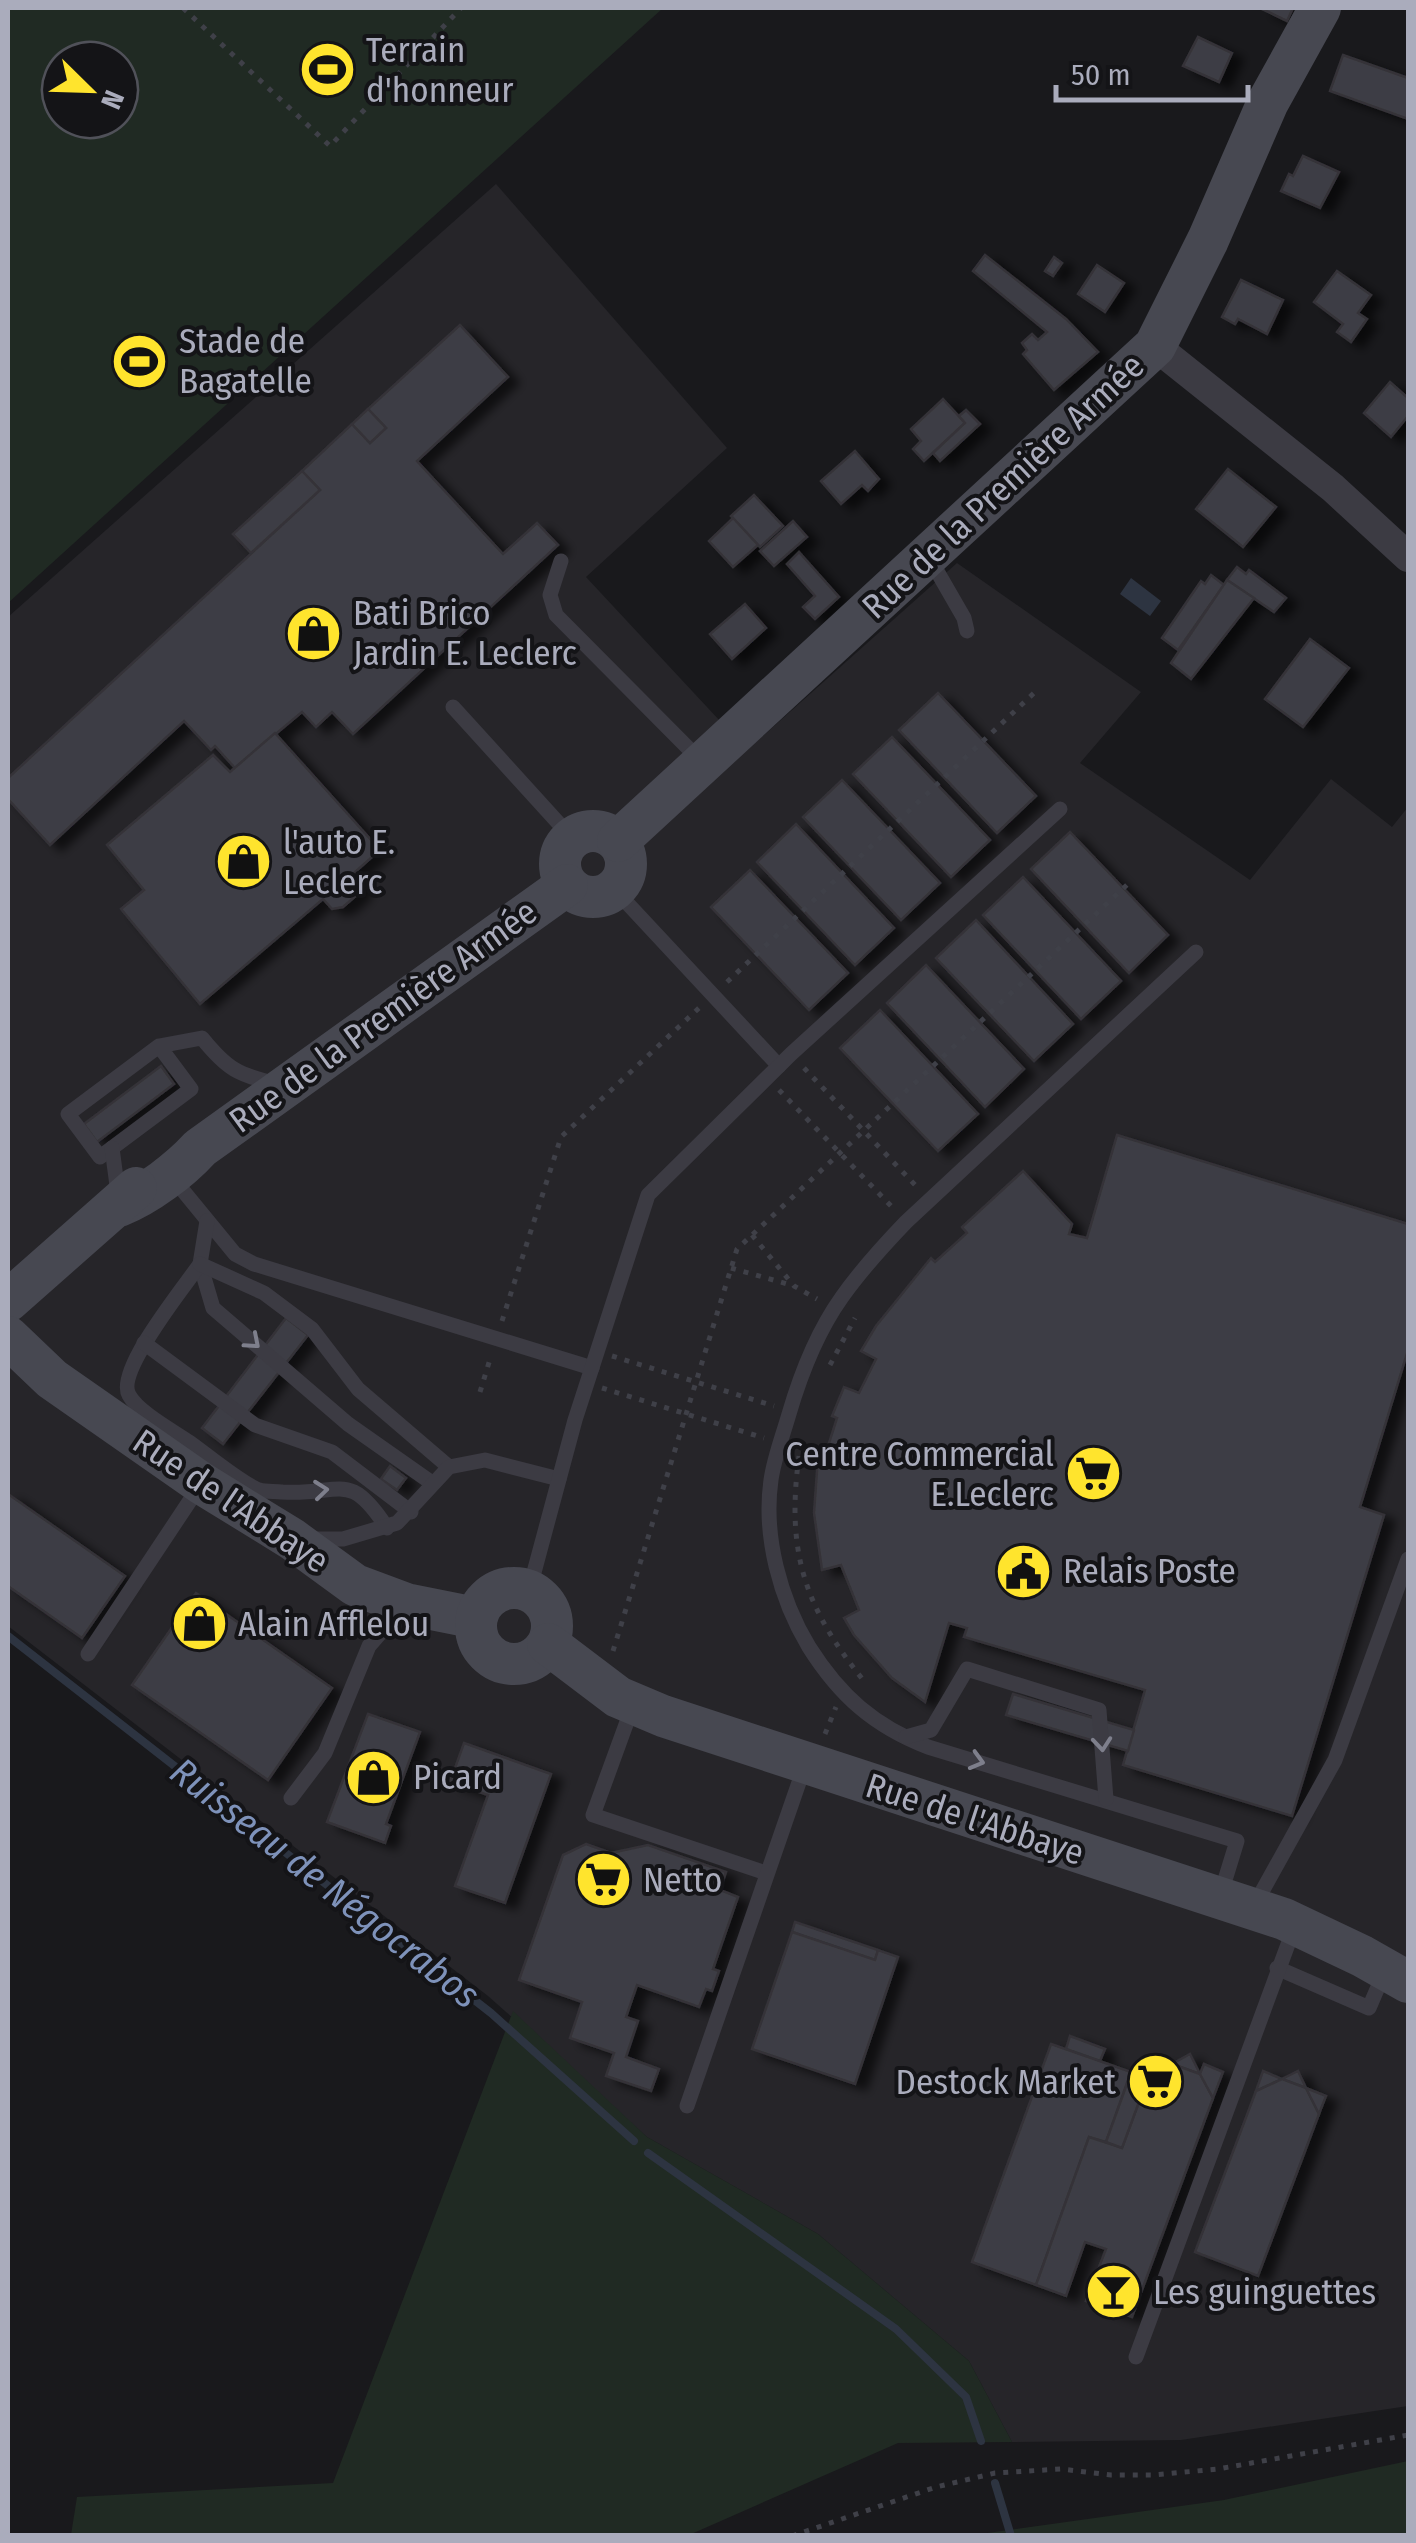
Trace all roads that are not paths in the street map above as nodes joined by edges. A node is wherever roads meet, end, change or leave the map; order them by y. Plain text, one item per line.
1 (1320, 8) edge
2 (1154, 346) junction
3 (928, 556) junction
4 (1408, 557) edge
5 (560, 562) dead end
6 (968, 631) dead end
7 (453, 707) dead end
8 (702, 763) junction
9 (1060, 810) dead end
10 (572, 838) junction
11 (618, 841) junction
12 (567, 885) junction
13 (615, 890) junction
14 (1196, 952) dead end
15 (159, 1046) junction
16 (779, 1066) junction
17 (286, 1086) junction
18 (112, 1148) junction
19 (184, 1160) junction
20 (119, 1206) junction
21 (207, 1221) junction
22 (74, 1240) junction
23 (200, 1264) junction
24 (8, 1270) edge
25 (8, 1301) edge
26 (8, 1337) edge
27 (144, 1344) junction
28 (592, 1368) junction
29 (8, 1372) edge
30 (52, 1379) junction
31 (449, 1467) junction
32 (559, 1479) junction
33 (432, 1483) junction
34 (201, 1484) junction
35 (411, 1512) junction
36 (388, 1528) junction
37 (292, 1539) junction
38 (1408, 1559) edge
39 (530, 1590) junction
40 (406, 1604) junction
41 (476, 1618) junction
42 (548, 1644) junction
43 (88, 1654) dead end
44 (633, 1704) junction
45 (902, 1737) junction
46 (806, 1763) junction
47 (291, 1798) dead end
48 (1106, 1800) junction
49 (766, 1873) junction
50 (1236, 1902) junction
51 (1295, 1924) junction
52 (1277, 1968) junction
53 (1397, 1976) edge
54 (687, 2106) dead end
55 (1136, 2357) dead end

1 - 2 street, Rue de la Première Armée
2 - 3 street, Rue de la Première Armée
2 - 4 street
3 - 6 lane
3 - 8 street, Rue de la Première Armée
5 - 8 lane
7 - 10 lane
8 - 11 street, Rue de la Première Armée
9 - 16 lane
10 - 11 street
10 - 12 street, Rue de la Première Armée
11 - 13 street
12 - 13 street, Rue de la Première Armée
12 - 17 street, Rue de la Première Armée
13 - 16 lane
14 - 45 lane
15 - 17 lane
15 - 18 lane
15 - 18 lane
16 - 28 lane
17 - 19 street, Rue de la Première Armée
18 - 20 lane
19 - 20 street, Rue de la Première Armée
19 - 21 lane
20 - 22 street, Rue de la Première Armée
21 - 23 lane
21 - 28 lane
22 - 24 street, Rue de la Première Armée
22 - 25 street, Rue de la Première Armée
23 - 27 lane
23 - 31 lane
23 -> 33 lane
26 - 30 street, Rue de l'Abbaye
27 - 35 lane
27 -> 36 lane
28 - 32 lane
29 - 30 street, Rue de l'Abbaye
30 - 34 street, Rue de l'Abbaye
31 - 32 lane
31 - 33 lane
32 - 39 lane
33 - 35 lane
34 - 37 street, Rue de l'Abbaye
34 - 43 lane
35 - 36 lane
36 - 37 lane
37 - 40 street, Rue de l'Abbaye
38 - 50 lane
39 - 41 street
39 - 42 street
40 - 41 street, Rue de l'Abbaye
40 - 47 lane
41 - 42 street
42 - 44 street, Rue de l'Abbaye
44 - 46 street, Rue de l'Abbaye
44 - 49 lane
45 -> 48 lane
45 -> 48 lane
46 - 49 lane
46 - 50 street, Rue de l'Abbaye
48 - 50 lane
49 - 54 lane
50 - 51 street, Rue de l'Abbaye
51 - 52 lane
51 - 53 street, Rue de l'Abbaye
52 - 53 lane
52 - 55 lane

